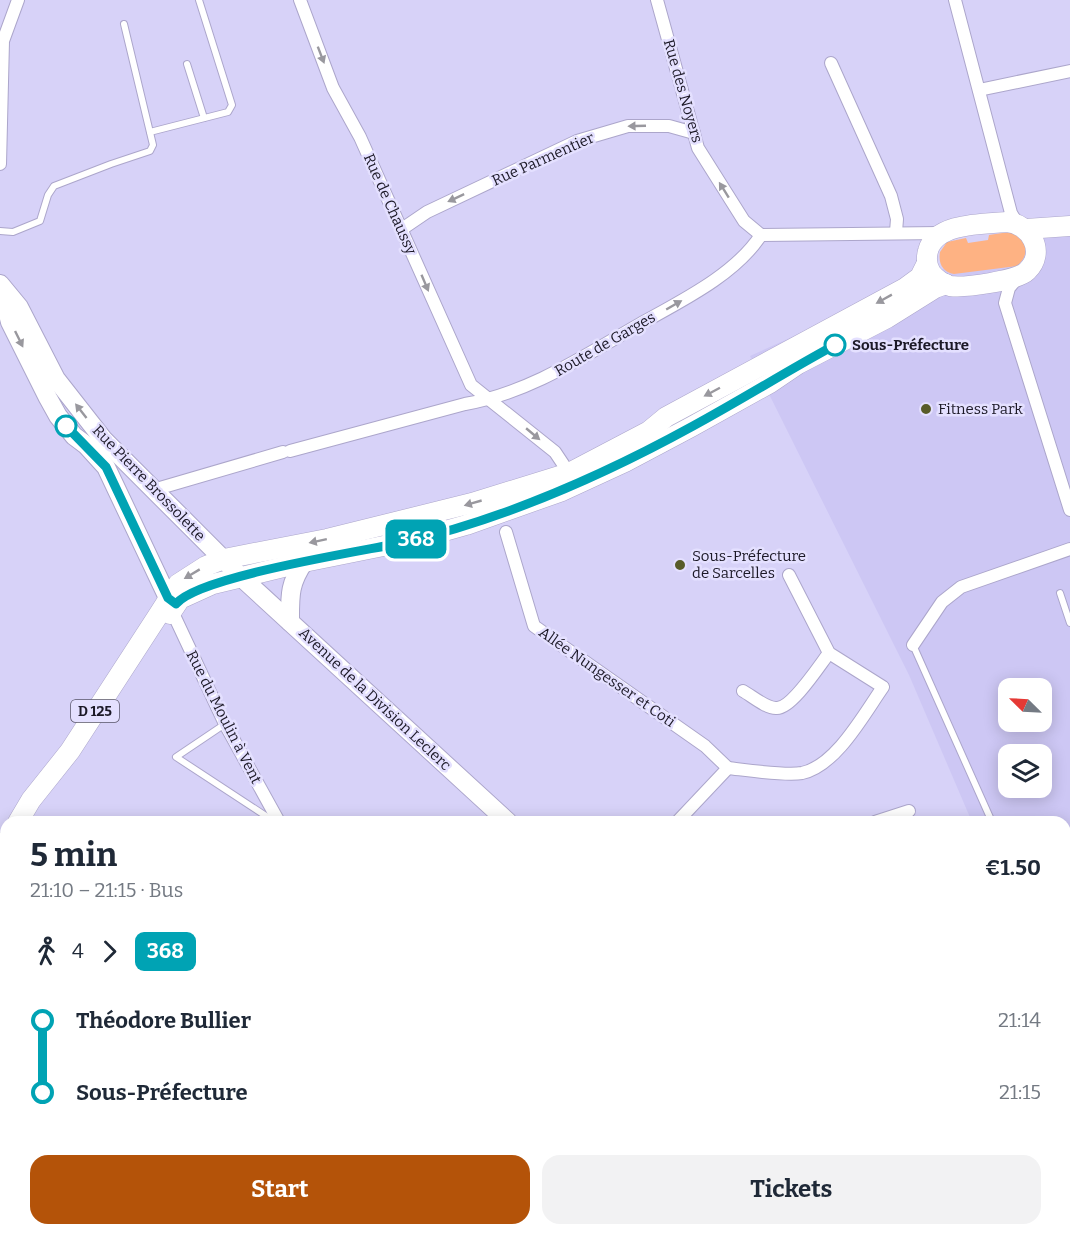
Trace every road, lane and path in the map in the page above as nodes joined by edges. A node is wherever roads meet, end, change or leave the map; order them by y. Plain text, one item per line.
1 (18, 0) edge
2 (200, 0) edge
3 (300, 0) edge
4 (657, 0) edge
5 (955, 0) edge
6 (124, 24) dead end
7 (831, 63) dead end
8 (187, 64) dead end
9 (1070, 71) edge
10 (979, 90) junction
11 (204, 118) junction
12 (150, 132) junction
13 (694, 133) junction
14 (0, 164) edge
15 (1014, 222) junction
16 (1070, 227) edge
17 (402, 229) junction
18 (0, 231) edge
19 (899, 232) junction
20 (941, 233) junction
21 (761, 235) junction
22 (1036, 252) junction
23 (927, 259) junction
24 (1019, 276) junction
25 (980, 283) junction
26 (0, 284) edge
27 (945, 284) junction
28 (1005, 303) junction
29 (492, 399) junction
30 (569, 473) junction
31 (153, 490) junction
32 (1070, 510) edge
33 (506, 532) dead end
34 (1070, 549) edge
35 (224, 559) junction
36 (304, 562) junction
37 (789, 575) dead end
38 (241, 577) junction
39 (1060, 593) dead end
40 (172, 604) junction
41 (290, 622) junction
42 (1070, 623) edge
43 (913, 645) joint
44 (829, 653) junction
45 (743, 691) dead end
46 (225, 724) junction
47 (728, 768) junction
48 (909, 811) dead end
49 (22, 816) edge
50 (31, 816) edge
51 (269, 816) edge
52 (275, 816) edge
53 (501, 816) edge
54 (683, 816) edge
55 (894, 816) edge
56 (989, 816) edge

1 - 14 street
2 - 11 lane
3 -> 17 street, Rue de Chaussy
4 - 13 street, Rue des Noyers
5 - 10 street
6 - 12 lane
7 - 19 street
8 - 11 lane
9 - 10 street
10 - 15 street
11 - 12 lane
12 - 18 lane
13 -> 17 street, Rue Parmentier
21 -> 13 street, Rue des Noyers
15 - 16 main road
15 - 20 main road
15 - 22 main road
16 - 22 main road
17 -> 29 street, Rue de Chaussy
19 - 20 street
19 - 21 street
19 - 23 street
20 - 23 main road
29 -> 21 street, Route de Garges
22 - 24 main road
23 - 27 main road
23 -> 30 main road, D 125
24 - 25 main road
24 - 28 street
25 - 27 main road
25 - 28 street
31 -> 26 main road, Rue Pierre Brossolette
26 -> 40 main road, Rue Pierre Brossolette
27 - 36 main road, D 125
28 - 32 street
29 -> 30 street, Rue de Chaussy
29 - 31 street, Route de Garges
30 -> 35 main road, D 125
31 - 35 main road, Rue Pierre Brossolette
33 - 47 street, Allée Nungesser et Coti
34 - 43 street
35 - 38 main road, Rue Pierre Brossolette
35 -> 40 main road, D 125
36 - 38 main road, D 125
36 - 41 main road
37 - 44 street
38 - 40 main road, D 125
38 - 41 main road, Avenue de la Division Leclerc
39 - 42 lane
40 - 46 street, Rue du Moulin à Vent
40 - 49 main road, D 125
40 - 50 main road, D 125
41 - 53 main road, Avenue de la Division Leclerc
43 - 56 lane
44 - 45 street
44 - 47 street
46 - 51 lane
46 - 52 street, Rue du Moulin à Vent
47 - 54 street
48 - 55 street

